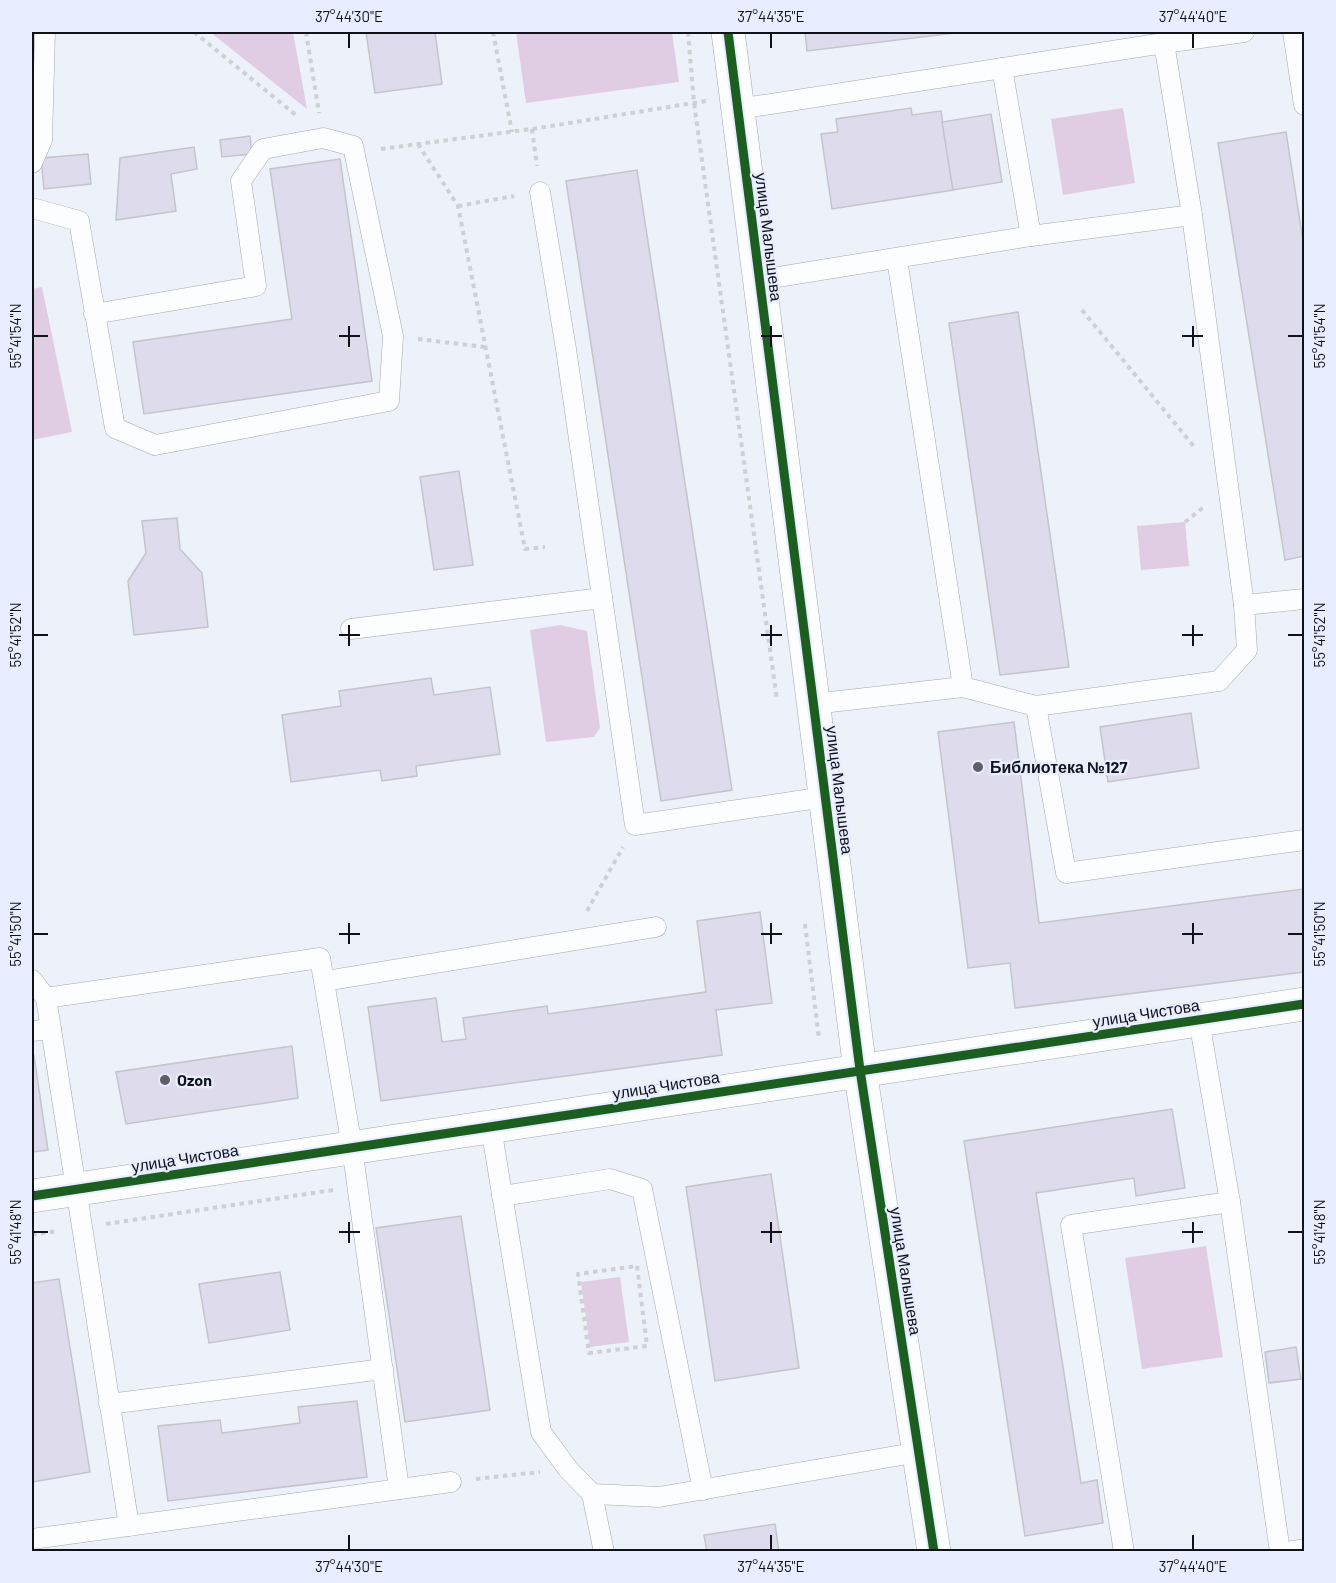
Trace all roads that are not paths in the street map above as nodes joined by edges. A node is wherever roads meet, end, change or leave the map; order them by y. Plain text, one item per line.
1 (45, 32) edge
2 (728, 32) edge
3 (1244, 32) edge
4 (1293, 32) edge
5 (1164, 43) junction
6 (1002, 68) junction
7 (737, 103) junction
8 (1305, 105) edge
9 (32, 163) edge
10 (540, 192) road end
11 (32, 208) edge
12 (1192, 215) junction
13 (1031, 236) junction
14 (897, 259) junction
15 (759, 280) junction
16 (94, 314) junction
17 (602, 598) junction
18 (1305, 599) edge
19 (1244, 605) junction
20 (351, 629) dead end
21 (963, 687) junction
22 (813, 704) junction
23 (1036, 706) junction
24 (825, 797) junction
25 (1305, 840) edge
26 (656, 927) dead end
27 (32, 980) edge
28 (324, 981) junction
29 (46, 998) junction
30 (1305, 1004) edge
31 (1199, 1020) junction
32 (41, 1030) edge
33 (860, 1070) junction
34 (491, 1127) junction
35 (352, 1147) junction
36 (75, 1190) junction
37 (32, 1196) edge
38 (502, 1196) junction
39 (1230, 1202) junction
40 (382, 1370) junction
41 (109, 1404) junction
42 (919, 1452) junction
43 (451, 1482) road end
44 (399, 1489) junction
45 (703, 1490) junction
46 (592, 1494) junction
47 (129, 1526) junction
48 (32, 1539) edge
49 (1305, 1549) edge
50 (604, 1551) edge
51 (934, 1551) edge
52 (1124, 1551) edge
53 (1280, 1551) edge
54 (1286, 1551) edge

1 - 9 lane
2 - 7 street, улица Малышева
3 - 5 lane
4 - 8 lane
5 - 6 lane
5 - 12 lane
6 - 7 lane
6 - 13 lane
7 - 15 street, улица Малышева
10 - 17 lane
11 - 16 lane
12 - 13 lane
12 - 19 lane
13 - 14 lane
14 - 15 lane
14 - 21 lane
15 - 22 street, улица Малышева
16 - 16 lane
17 - 20 lane
17 - 24 lane
18 - 19 lane
19 - 23 lane
21 - 22 lane
21 - 23 lane
22 - 24 street, улица Малышева
23 - 25 lane
24 - 33 street, улица Малышева
26 - 28 lane
27 - 29 lane
28 - 29 lane
28 - 35 lane
29 - 32 lane
30 - 31 street, улица Чистова
31 - 33 street, улица Чистова
31 - 39 lane
32 - 36 lane
33 - 34 street, улица Чистова
33 - 42 street, улица Малышева
34 - 35 street, улица Чистова
34 - 38 lane
35 - 36 street, улица Чистова
35 - 40 lane
36 - 37 street, улица Чистова
36 - 41 lane
38 - 45 lane
38 - 46 lane
39 - 52 lane
39 - 53 lane
40 - 41 lane
40 - 44 lane
41 - 47 lane
42 - 45 lane
42 - 51 street, улица Малышева
43 - 44 lane
44 - 47 lane
45 - 46 lane
46 - 50 lane
47 - 48 lane
49 - 54 lane

